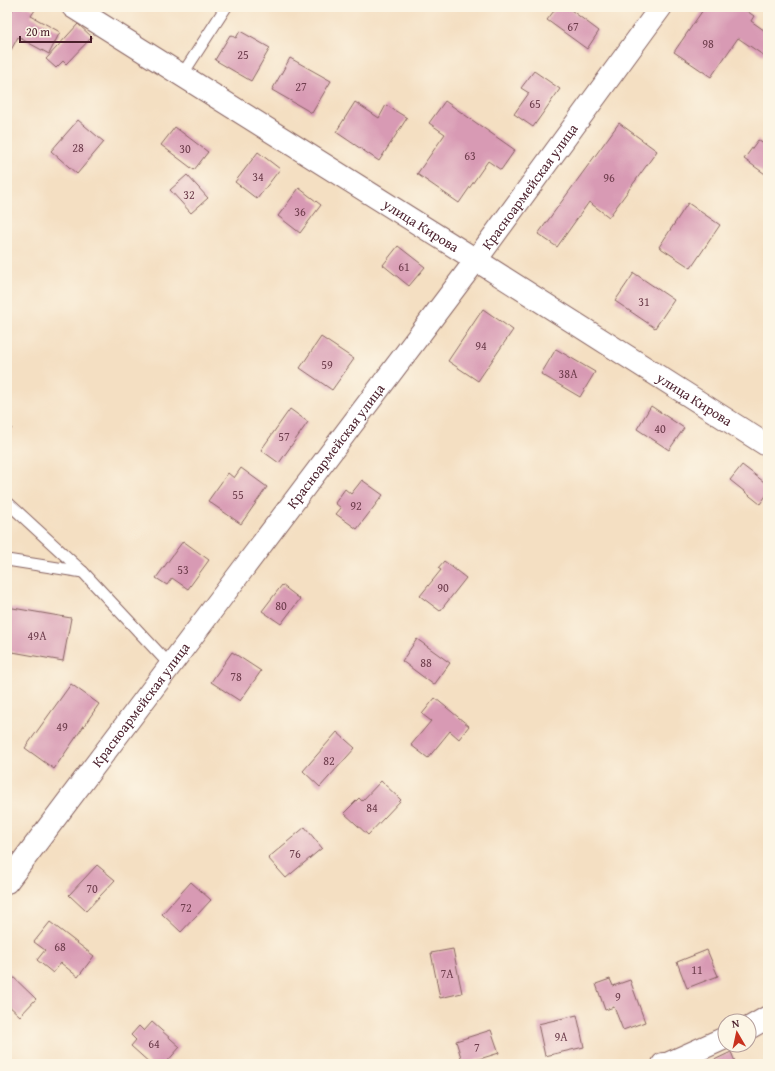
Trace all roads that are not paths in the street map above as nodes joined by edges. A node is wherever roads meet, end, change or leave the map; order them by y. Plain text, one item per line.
1 (74, 7) edge
2 (226, 7) edge
3 (660, 7) edge
4 (182, 75) junction
5 (476, 260) junction
6 (768, 446) edge
7 (7, 502) edge
8 (7, 560) edge
9 (83, 572) junction
10 (170, 665) junction
11 (7, 882) edge
12 (768, 1017) edge
13 (757, 1023) edge
14 (717, 1042) edge
15 (663, 1064) edge

1 - 4 main road, улица Кирова
2 - 4 lane
3 - 5 main road, Красноармейская улица
4 - 5 main road, улица Кирова
5 - 6 main road, улица Кирова
5 - 10 main road, Красноармейская улица
7 - 9 lane
8 - 9 lane
9 - 10 lane
10 - 11 main road, Красноармейская улица
12 - 13 main road
14 - 15 main road

